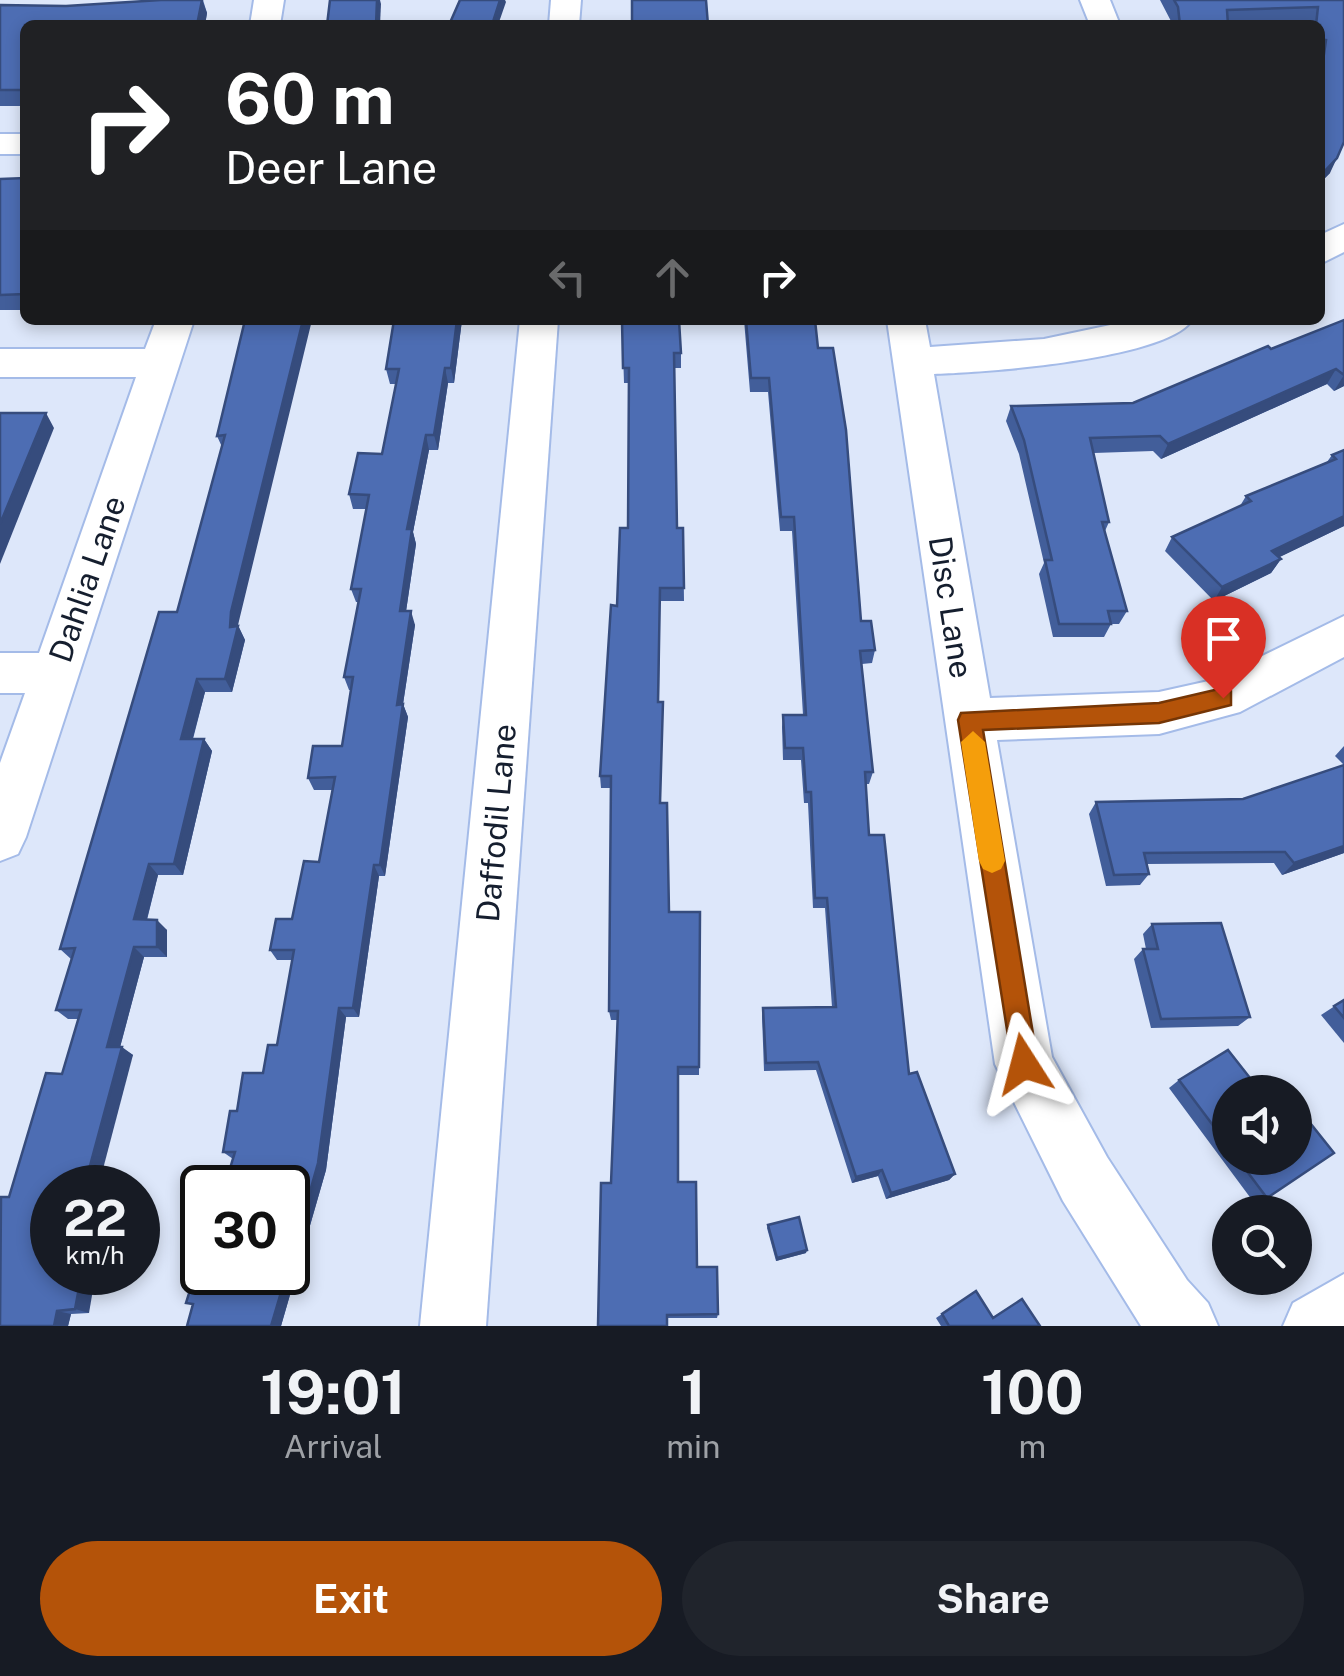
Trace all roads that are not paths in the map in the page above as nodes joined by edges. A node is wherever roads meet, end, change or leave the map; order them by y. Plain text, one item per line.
1 (172, 325) edge
2 (539, 325) edge
3 (1161, 325) edge
4 (908, 340) edge
5 (160, 362) junction
6 (0, 363) edge
7 (1344, 635) edge
8 (56, 673) junction
9 (0, 674) edge
10 (970, 720) junction
11 (0, 837) edge
12 (1344, 1306) edge
13 (453, 1326) edge
14 (1186, 1326) edge
15 (1316, 1326) edge

1 - 5 street, Dahlia Lane
2 - 13 street, Daffodil Lane
3 - 4 street
4 - 10 street, Disc Lane
5 - 6 street
5 - 8 street, Dahlia Lane
7 - 10 street
8 - 9 street
8 - 11 street, Dahlia Lane
10 - 14 street, Disc Lane
12 - 15 street

